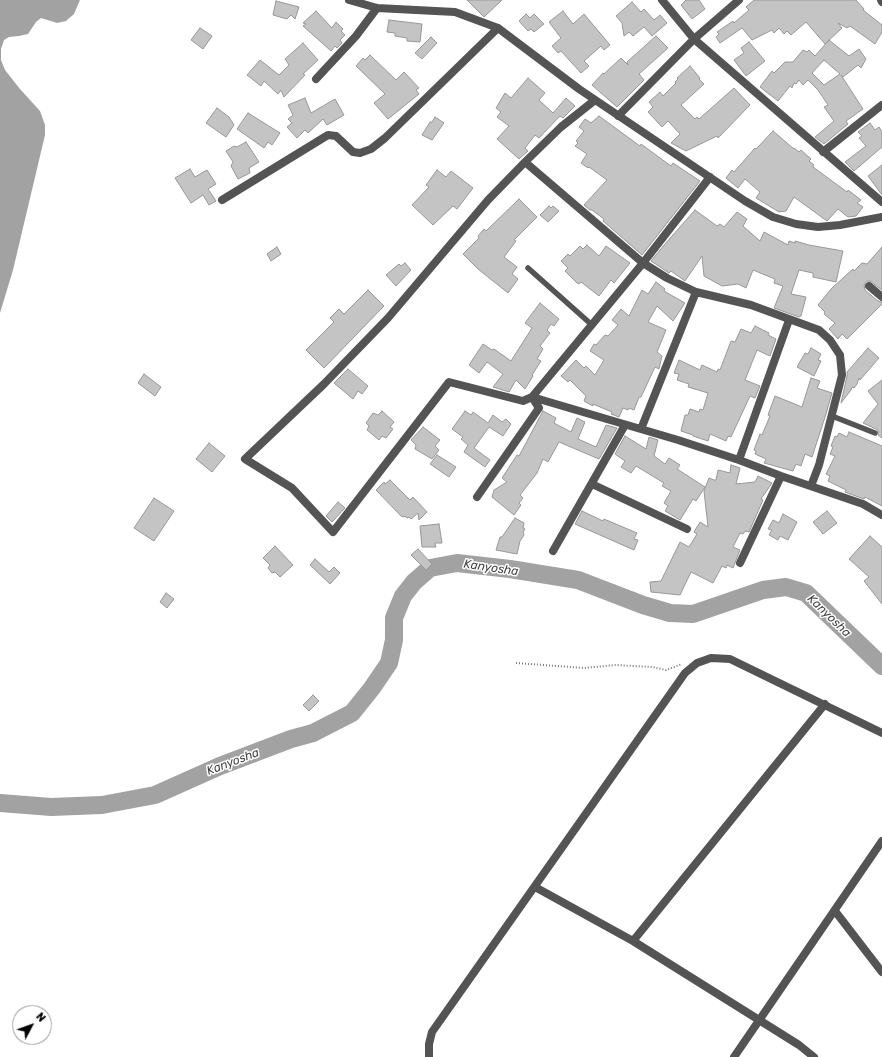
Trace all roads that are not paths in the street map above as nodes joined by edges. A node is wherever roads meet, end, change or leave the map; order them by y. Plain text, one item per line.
1 (349, 0) edge
2 (662, 0) edge
3 (739, 0) edge
4 (377, 8) junction
5 (498, 28) junction
6 (694, 40) junction
7 (316, 79) dead end
8 (595, 100) junction
9 (881, 108) edge
10 (618, 116) junction
11 (823, 152) junction
12 (525, 162) junction
13 (710, 177) junction
14 (222, 200) dead end
15 (882, 202) edge
16 (882, 216) edge
17 (643, 263) junction
18 (528, 268) dead end
19 (869, 286) dead end
20 (696, 292) junction
21 (882, 297) edge
22 (790, 320) junction
23 (592, 324) junction
24 (532, 397) junction
25 (832, 416) junction
26 (625, 425) junction
27 (641, 429) junction
28 (875, 433) dead end
29 (739, 460) junction
30 (781, 476) junction
31 (592, 484) junction
32 (811, 486) junction
33 (477, 497) dead end
34 (882, 515) edge
35 (687, 529) dead end
36 (553, 551) dead end
37 (740, 562) dead end
38 (825, 704) junction
39 (882, 733) edge
40 (882, 841) edge
41 (535, 887) junction
42 (835, 911) junction
43 (632, 941) junction
44 (882, 972) edge
45 (759, 1020) junction
46 (429, 1057) edge
47 (734, 1057) edge
48 (814, 1057) edge

1 - 4 street
2 - 6 street
3 - 6 street
4 - 5 street
4 - 7 street
5 - 8 street
5 - 14 street
6 - 10 street
6 - 11 street
8 - 10 street
8 - 12 street
9 - 11 street
10 - 13 street
11 - 15 street
12 - 17 street
12 - 24 street
13 - 16 street
13 - 17 street
17 - 20 street
17 - 23 street
18 - 23 lane
19 - 21 street
20 - 22 street
20 - 27 street
22 - 25 street
22 - 29 street
23 - 24 street
24 - 26 street
24 - 33 street
25 - 28 lane
25 - 32 street
26 - 27 street
26 - 31 street
27 - 29 street
29 - 30 street
30 - 32 street
30 - 37 street
31 - 35 street
31 - 36 street
32 - 34 street
38 - 39 street
38 - 41 street
38 - 43 street
40 - 42 street
41 - 43 street
41 - 46 street
42 - 44 street
42 - 45 street
43 - 45 street
45 - 47 street
45 - 48 street

